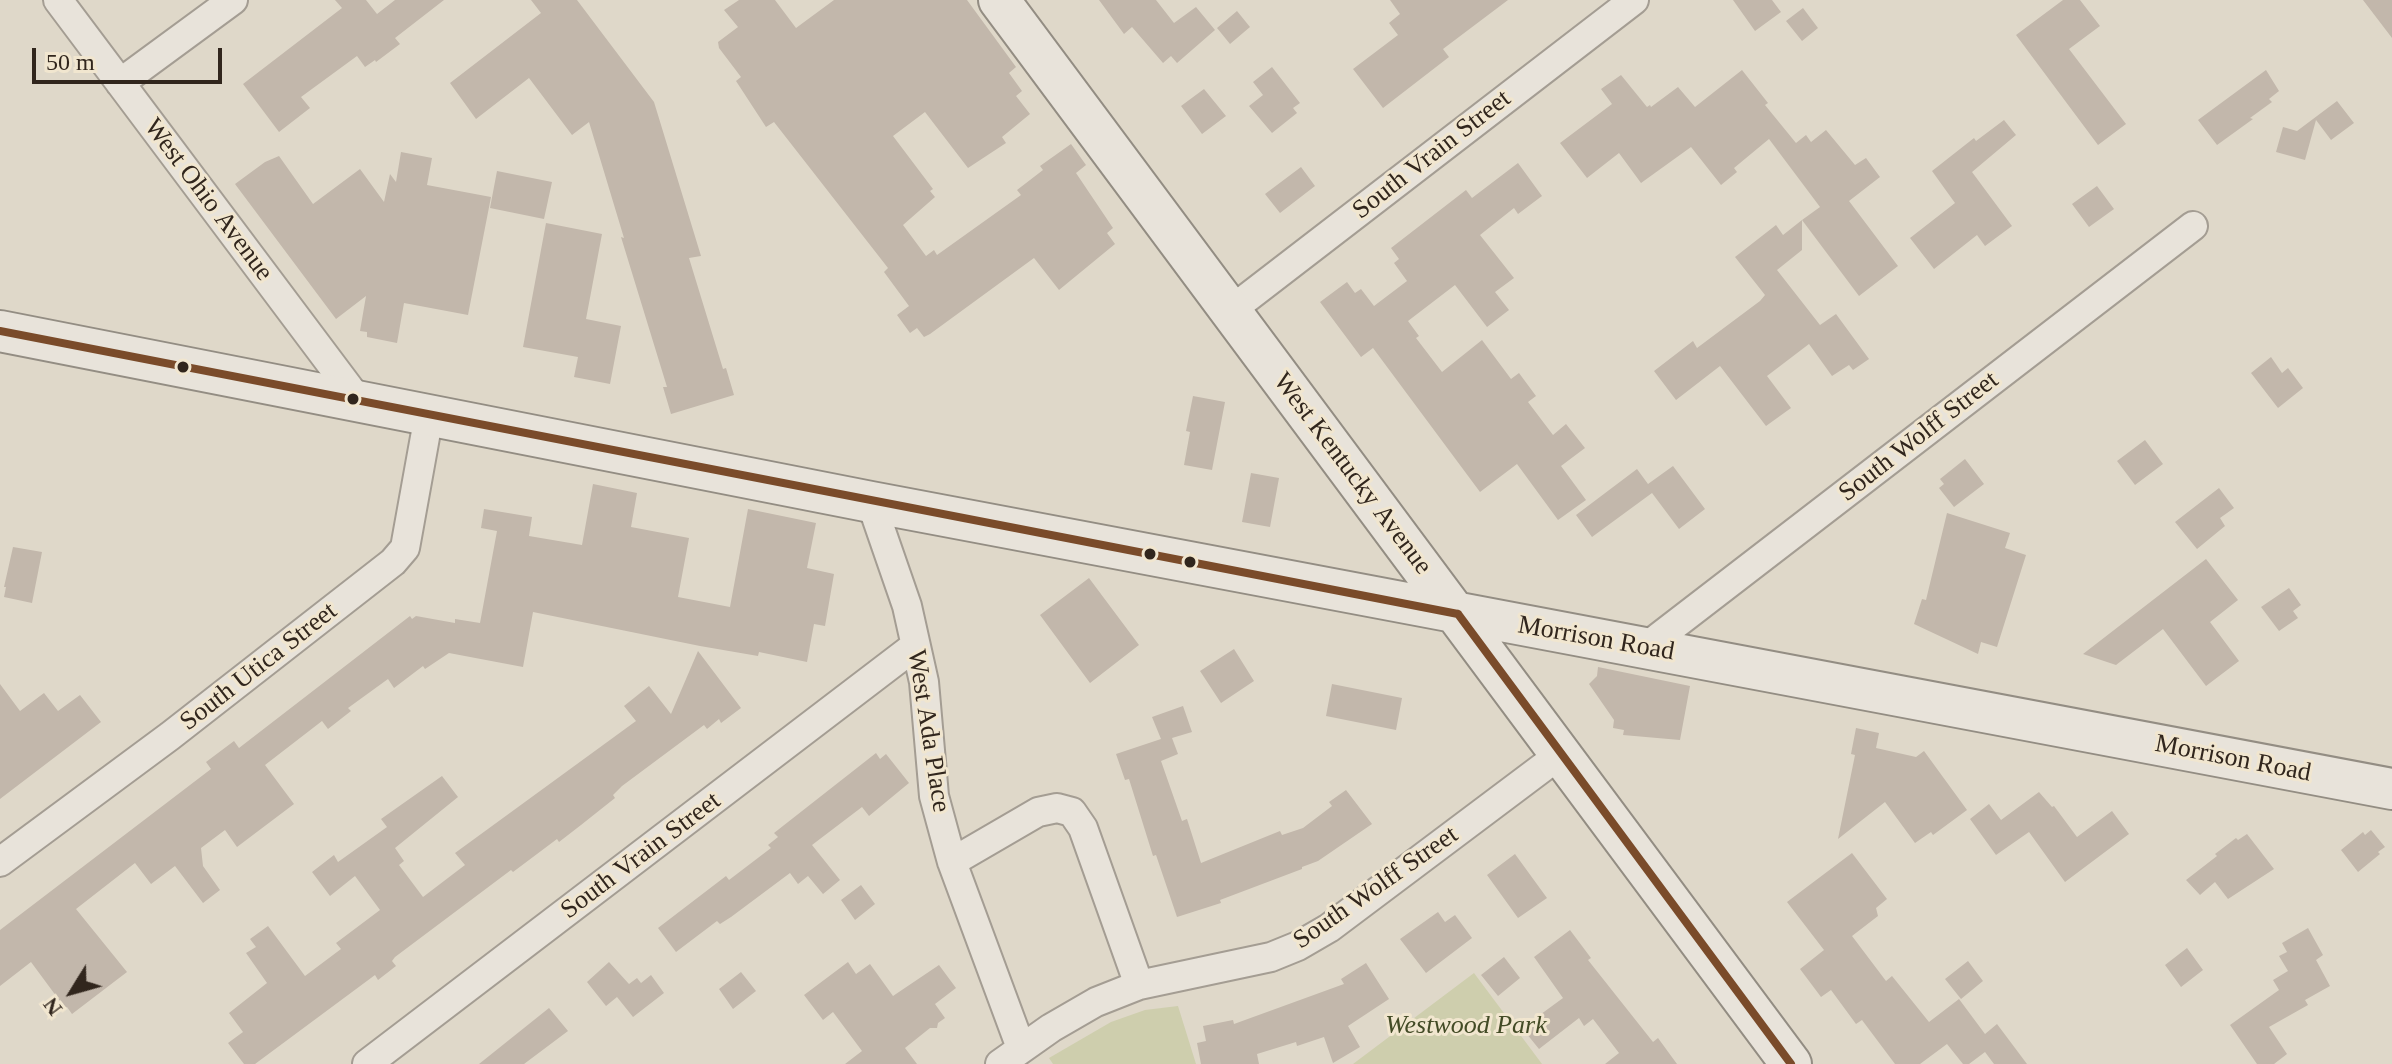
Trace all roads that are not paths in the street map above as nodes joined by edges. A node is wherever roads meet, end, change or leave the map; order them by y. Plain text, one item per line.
1 (58, 0) edge
2 (233, 0) edge
3 (999, 0) edge
4 (1634, 0) edge
5 (120, 83) junction
6 (2193, 226) dead end
7 (1230, 311) junction
8 (0, 331) edge
9 (358, 400) junction
10 (429, 415) junction
11 (871, 502) junction
12 (1458, 614) junction
13 (915, 646) junction
14 (1646, 647) junction
15 (1562, 753) junction
16 (2392, 789) edge
17 (0, 862) edge
18 (952, 862) junction
19 (1139, 985) junction
20 (1011, 1056) edge
21 (367, 1064) edge
22 (1791, 1064) edge

1 - 5 street, West Ohio Avenue
2 - 5 street
3 - 7 main road, West Kentucky Avenue
4 - 7 street, South Vrain Street
5 - 9 street, West Ohio Avenue
6 - 14 street, South Wolff Street
7 - 12 main road, West Kentucky Avenue
8 - 9 main road, Morrison Road
9 - 10 main road, Morrison Road
10 - 11 main road, Morrison Road
10 - 17 street, South Utica Street
11 - 12 main road, Morrison Road
11 - 13 street, West Ada Place
12 - 14 main road, Morrison Road
12 - 15 main road, West Kentucky Avenue
13 - 18 street, West Ada Place
13 - 21 street, South Vrain Street
14 - 16 main road, Morrison Road
15 - 19 street, South Wolff Street
15 - 22 main road, West Kentucky Avenue
18 - 19 street
18 - 20 street, West Ada Place
19 - 20 street, South Wolff Street

